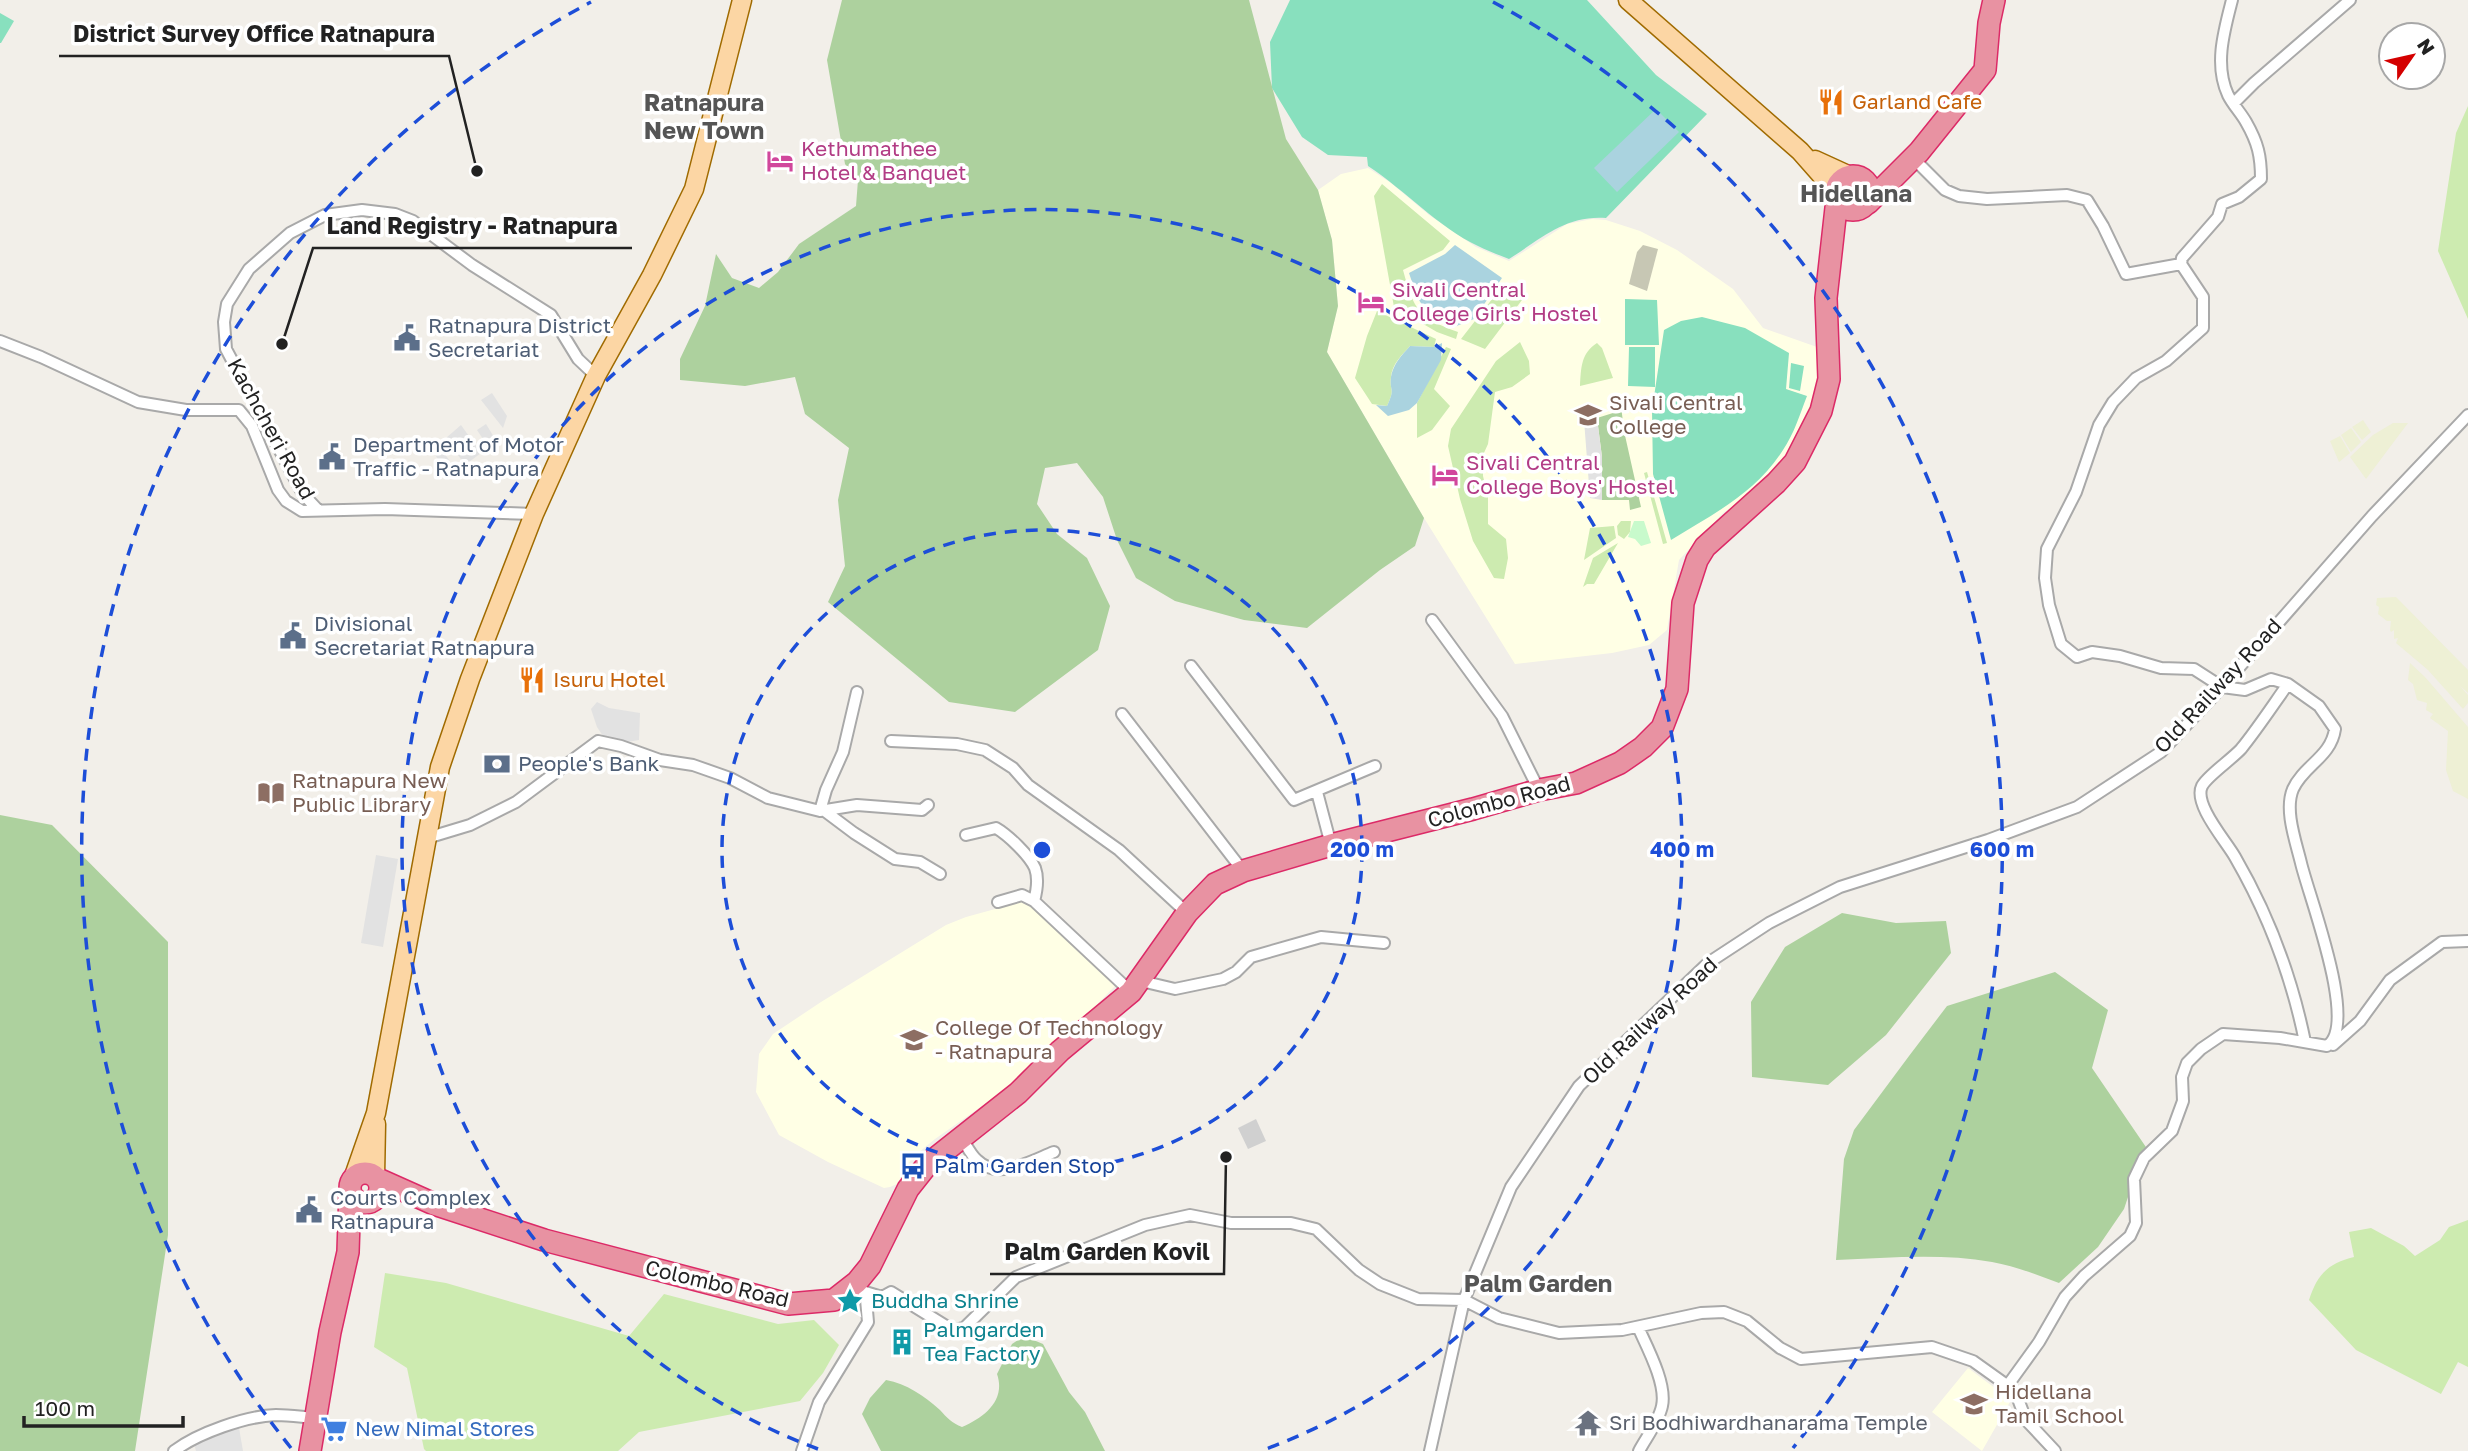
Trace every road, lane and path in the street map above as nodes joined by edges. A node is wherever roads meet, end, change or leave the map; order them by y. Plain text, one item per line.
1 (742, 0) edge
2 (1628, 0) edge
3 (1994, 0) edge
4 (2232, 0) edge
5 (2350, 0) edge
6 (2234, 103) junction
7 (1800, 151) junction
8 (1916, 155) junction
9 (1852, 176) junction
10 (1837, 198) junction
11 (1866, 205) junction
12 (2181, 264) junction
13 (1829, 270) junction
14 (0, 341) edge
15 (596, 376) junction
16 (2468, 415) edge
17 (318, 510) junction
18 (534, 513) junction
19 (1432, 620) dead end
20 (1191, 666) dead end
21 (2288, 684) junction
22 (2222, 687) junction
23 (856, 692) dead end
24 (1122, 714) dead end
25 (891, 741) dead end
26 (1375, 766) dead end
27 (1539, 790) junction
28 (1317, 792) junction
29 (928, 805) dead end
30 (823, 812) junction
31 (967, 835) dead end
32 (427, 838) junction
33 (1331, 845) junction
34 (1243, 871) junction
35 (940, 874) dead end
36 (1034, 901) junction
37 (998, 902) dead end
38 (1187, 913) junction
39 (2468, 941) edge
40 (1384, 943) dead end
41 (1136, 986) junction
42 (2305, 1042) junction
43 (2327, 1046) junction
44 (961, 1137) junction
45 (1054, 1152) dead end
46 (368, 1187) junction
47 (860, 1286) junction
48 (1464, 1300) junction
49 (1638, 1327) junction
50 (2008, 1385) junction
51 (315, 1419) junction
52 (174, 1451) edge
53 (310, 1451) edge
54 (802, 1451) edge
55 (1430, 1451) edge
56 (1639, 1451) edge
57 (2055, 1451) edge

1 - 15 main road
2 - 7 main road
3 - 8 highway, Colombo Road
4 - 6 street
5 - 6 street
6 - 12 street
7 - 9 main road
7 - 10 main road
8 - 9 highway, Colombo Road
8 - 11 highway, Colombo Road
8 - 12 street
9 - 10 highway
9 - 11 highway
10 - 11 highway
10 - 13 highway, Colombo Road
11 - 13 highway, Colombo Road
12 - 22 street
13 - 27 highway, Colombo Road
14 - 17 street
15 - 17 street, Kachcheri Road
15 - 18 main road
16 - 22 street, Old Railway Road
17 - 18 street, Kachcheri Road
18 - 32 main road
19 - 27 street
20 - 28 street
21 - 22 street
21 - 42 street
21 - 43 street
22 - 48 street, Old Railway Road
23 - 30 street
24 - 34 street
25 - 38 street
26 - 28 street
27 - 33 highway, Colombo Road
28 - 33 street
29 - 30 street
30 - 32 street
30 - 35 street
31 - 36 street
32 - 46 main road
33 - 34 highway, Colombo Road
34 - 38 highway, Colombo Road
36 - 37 street
36 - 41 street
38 - 41 highway, Colombo Road
39 - 43 street
40 - 41 street
41 - 44 highway, Colombo Road
42 - 43 street
42 - 50 street
44 - 45 street
44 - 47 highway, Colombo Road
46 - 47 highway, Colombo Road
46 - 51 highway
47 - 48 street
47 - 54 street
48 - 49 street
48 - 55 street, Old Railway Road
49 - 50 street
49 - 56 street
50 - 57 street
51 - 52 street
51 - 53 highway

